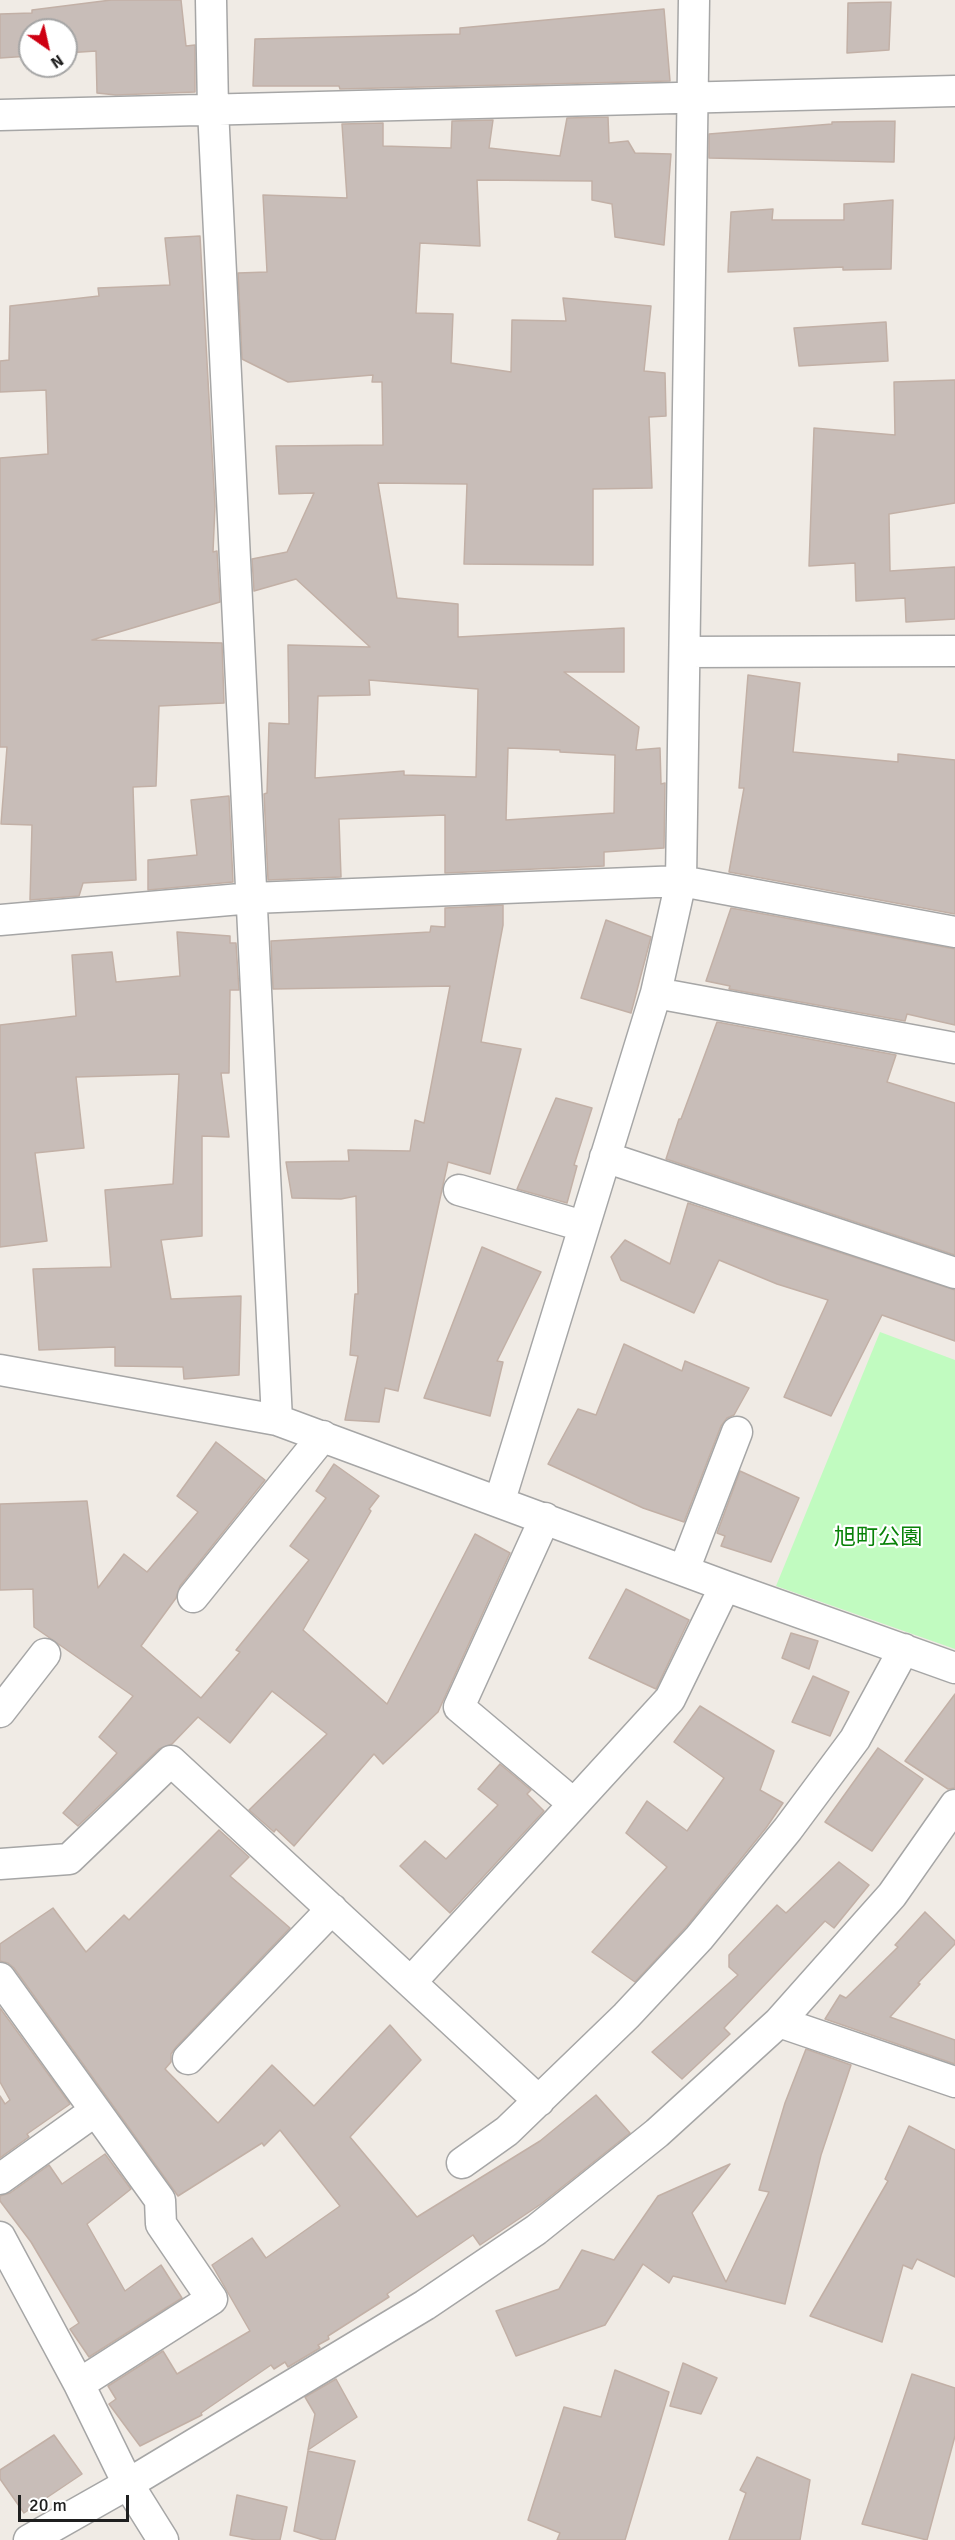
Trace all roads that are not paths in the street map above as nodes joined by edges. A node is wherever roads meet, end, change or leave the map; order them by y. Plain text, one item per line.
1 (211, 0) edge
2 (694, 0) edge
3 (955, 91) edge
4 (693, 97) junction
5 (213, 109) junction
6 (0, 115) edge
7 (955, 651) edge
8 (686, 652) junction
9 (681, 881) junction
10 (252, 898) junction
11 (0, 920) edge
12 (955, 932) edge
13 (656, 993) junction
14 (955, 1048) edge
15 (605, 1157) junction
16 (459, 1190) dead end
17 (583, 1226) junction
18 (955, 1273) edge
19 (0, 1370) edge
20 (277, 1419) junction
21 (737, 1432) dead end
22 (323, 1436) junction
23 (500, 1500) junction
24 (545, 1518) junction
25 (684, 1570) junction
26 (725, 1586) junction
27 (193, 1597) dead end
28 (904, 1649) junction
29 (45, 1654) dead end
30 (955, 1668) edge
31 (0, 1712) edge
32 (574, 1804) junction
33 (955, 1805) edge
34 (0, 1864) edge
35 (332, 1909) junction
36 (0, 1978) edge
37 (411, 1982) junction
38 (779, 2022) junction
39 (188, 2059) dead end
40 (955, 2082) edge
41 (539, 2101) junction
42 (95, 2111) junction
43 (462, 2163) dead end
44 (0, 2179) edge
45 (0, 2237) edge
46 (79, 2384) junction
47 (128, 2484) junction
48 (29, 2540) edge
49 (163, 2540) edge

1 - 5 street
2 - 4 street
3 - 4 street
4 - 5 street
4 - 8 street
5 - 6 street
5 - 10 street
7 - 8 street
8 - 9 street
9 - 10 street
9 - 12 street
9 - 13 street
10 - 11 street
10 - 20 street
13 - 14 street
13 - 15 street
15 - 17 street
15 - 18 street
16 - 17 street
17 - 23 street
19 - 20 street
20 - 22 street
21 - 25 street
22 - 23 street
22 - 27 street
23 - 24 street
24 - 25 street
24 - 32 street
25 - 26 street
26 - 28 street
26 - 32 street
28 - 30 street
28 - 41 street
29 - 31 street
32 - 37 street
33 - 38 street
34 - 35 street
35 - 37 street
35 - 39 street
36 - 42 street
37 - 41 street
38 - 40 street
38 - 47 street
41 - 43 street
42 - 44 street
42 - 46 street
45 - 46 street
46 - 47 street
47 - 48 street
47 - 49 street

